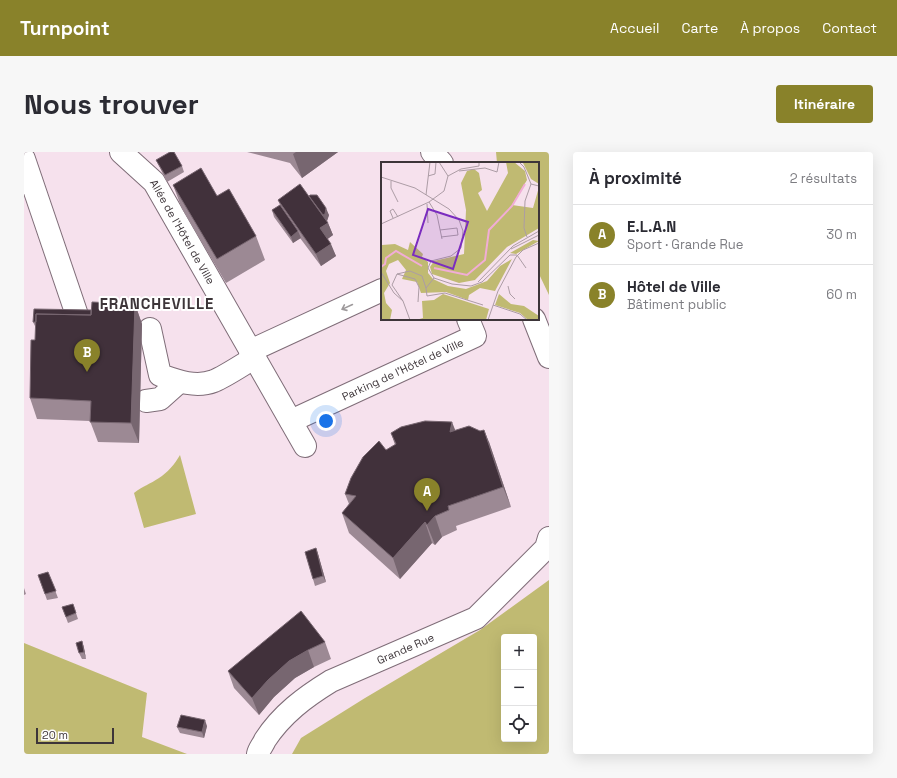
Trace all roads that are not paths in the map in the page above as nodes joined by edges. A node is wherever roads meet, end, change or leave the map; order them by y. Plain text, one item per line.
1 (121, 152) edge
2 (432, 152) edge
3 (24, 159) edge
4 (441, 162) edge
5 (381, 290) edge
6 (77, 315) edge
7 (468, 320) edge
8 (534, 320) edge
9 (150, 329) dead end
10 (252, 355) junction
11 (549, 357) edge
12 (179, 382) junction
13 (146, 401) dead end
14 (291, 421) junction
15 (305, 446) dead end
16 (549, 538) edge
17 (258, 754) edge

1 - 10 street, Allée de l'Hôtel de Ville
2 - 4 street
3 - 6 street
5 -> 10 street
7 - 14 street, Parking de l'Hôtel de Ville
8 - 11 street
9 - 12 street
10 - 12 street
10 - 14 street, Allée de l'Hôtel de Ville
12 - 13 street
14 - 15 street, Allée de l'Hôtel de Ville
16 - 17 street, Grande Rue

